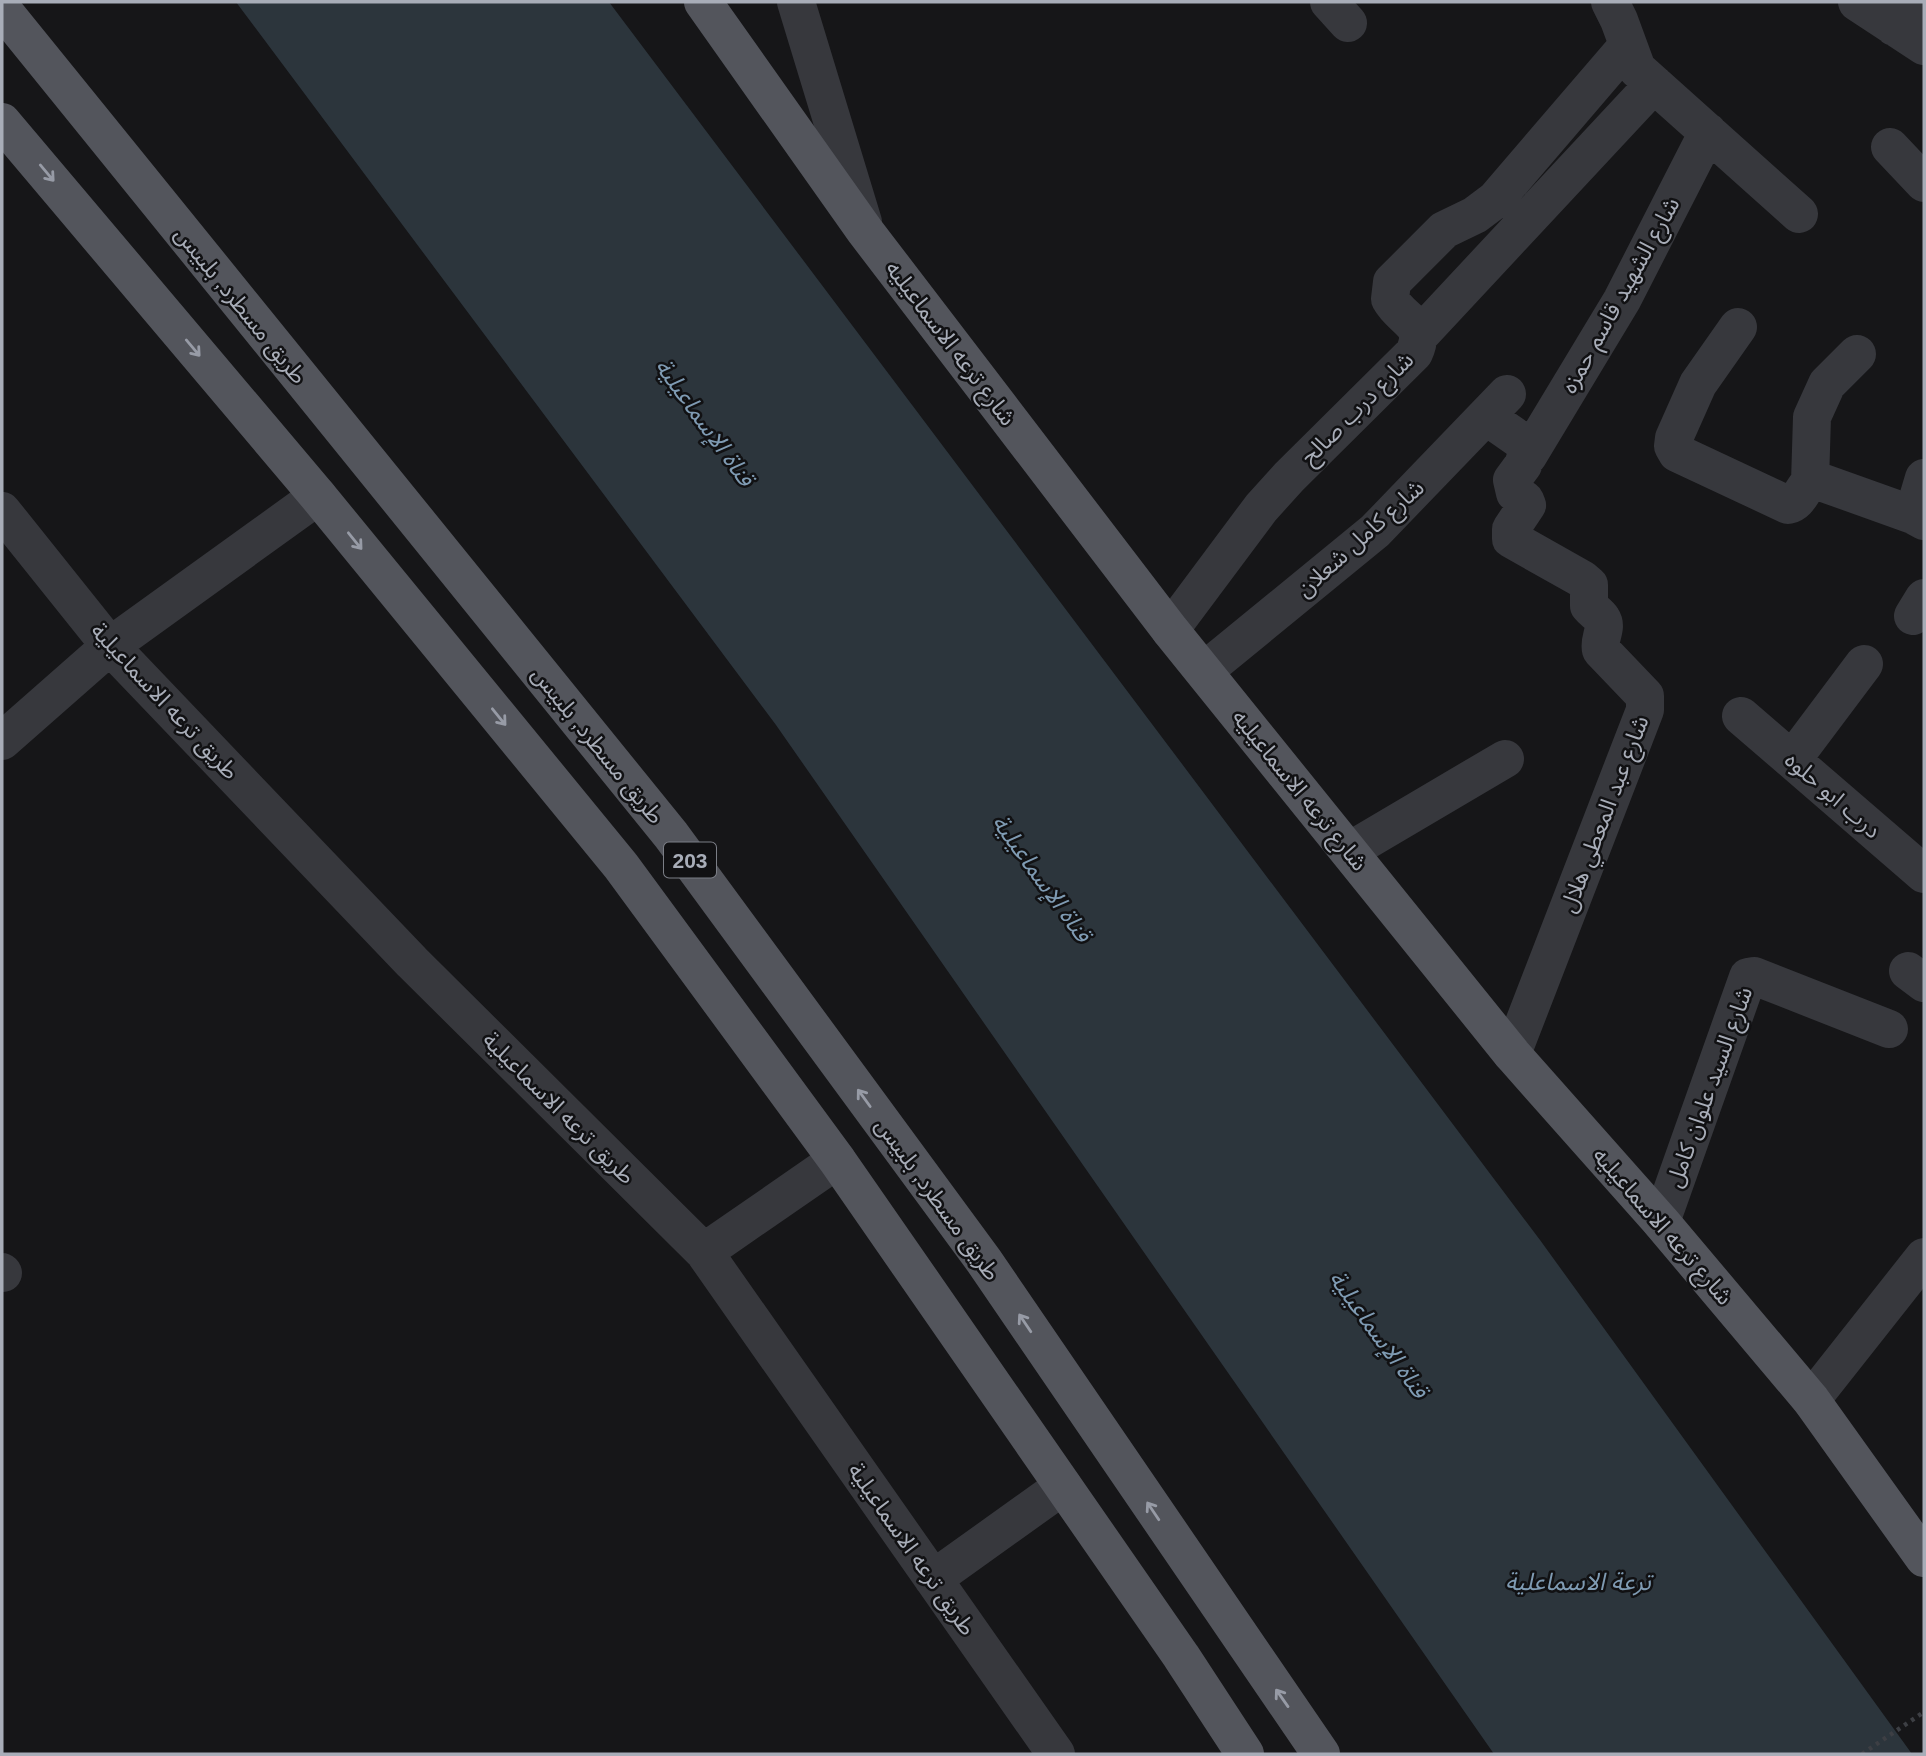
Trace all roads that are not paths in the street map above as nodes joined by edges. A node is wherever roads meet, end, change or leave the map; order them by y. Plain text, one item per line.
1 (703, 2) edge
2 (796, 2) edge
3 (1610, 2) edge
4 (1857, 2) edge
5 (1923, 2) edge
6 (2, 9) edge
7 (1909, 36) edge
8 (1628, 45) junction
9 (1654, 84) junction
10 (2, 122) edge
11 (1708, 132) junction
12 (1890, 147) dead end
13 (1924, 183) edge
14 (1799, 214) dead end
15 (865, 231) junction
16 (1738, 327) dead end
17 (1419, 337) junction
18 (1857, 354) dead end
19 (1528, 456) junction
20 (1924, 478) edge
21 (1810, 482) junction
22 (318, 496) junction
23 (2, 511) edge
24 (1919, 518) edge
25 (1170, 630) junction
26 (110, 646) junction
27 (1864, 664) dead end
28 (1204, 671) junction
29 (1741, 716) dead end
30 (2, 741) edge
31 (1504, 759) dead end
32 (1792, 760) junction
33 (1349, 851) junction
34 (1924, 874) edge
35 (1889, 1029) dead end
36 (1512, 1054) junction
37 (837, 1160) junction
38 (1661, 1222) junction
39 (704, 1252) junction
40 (1924, 1257) edge
41 (1811, 1400) junction
42 (1063, 1486) junction
43 (1924, 1558) edge
44 (933, 1579) junction
45 (1056, 1754) edge
46 (1245, 1754) edge
47 (1321, 1754) edge

1 - 15 main road, شارع ترعه الاسماعيليه
2 - 15 street
3 - 8 street
4 - 7 street
5 - 7 street
47 -> 6 main road, طريق مسطرد, بلبيس / 203
8 - 9 street
8 - 17 street, شارع درب صالح
9 - 11 street
9 - 17 street
10 -> 22 main road, 203
11 - 14 street
11 - 19 street, شارع الشهيد قاسم حمزه
12 - 13 street
15 - 25 main road, شارع ترعه الاسماعيليه
16 - 21 street
17 - 25 street, شارع درب صالح
18 - 21 street
19 - 28 street, شارع كامل شعلان
19 - 36 street, شارع عبد المعطي هلال
20 - 24 street
21 - 24 street
22 - 26 street
22 -> 37 main road, 203
23 - 26 street, طريق ترعه الاسماعيلية
25 - 28 main road, شارع ترعه الاسماعيليه
26 - 30 street
26 - 39 street, طريق ترعه الاسماعيلية
27 - 32 street
28 - 33 main road, شارع ترعه الاسماعيليه
29 - 32 street, درب ابو حلوه
31 - 33 street
32 - 34 street, درب ابو حلوه
33 - 36 main road, شارع ترعه الاسماعيليه
35 - 38 street, شارع السيد علوان كامل
36 - 38 main road, شارع ترعه الاسماعيليه
37 - 39 street
37 - 42 main road, 203
38 - 41 main road, شارع ترعه الاسماعيليه
39 - 44 street, طريق ترعه الاسماعيلية
40 - 41 street
41 - 43 main road, شارع ترعه الاسماعيليه
42 - 44 street
42 - 46 main road, 203
44 - 45 street, طريق ترعه الاسماعيلية

